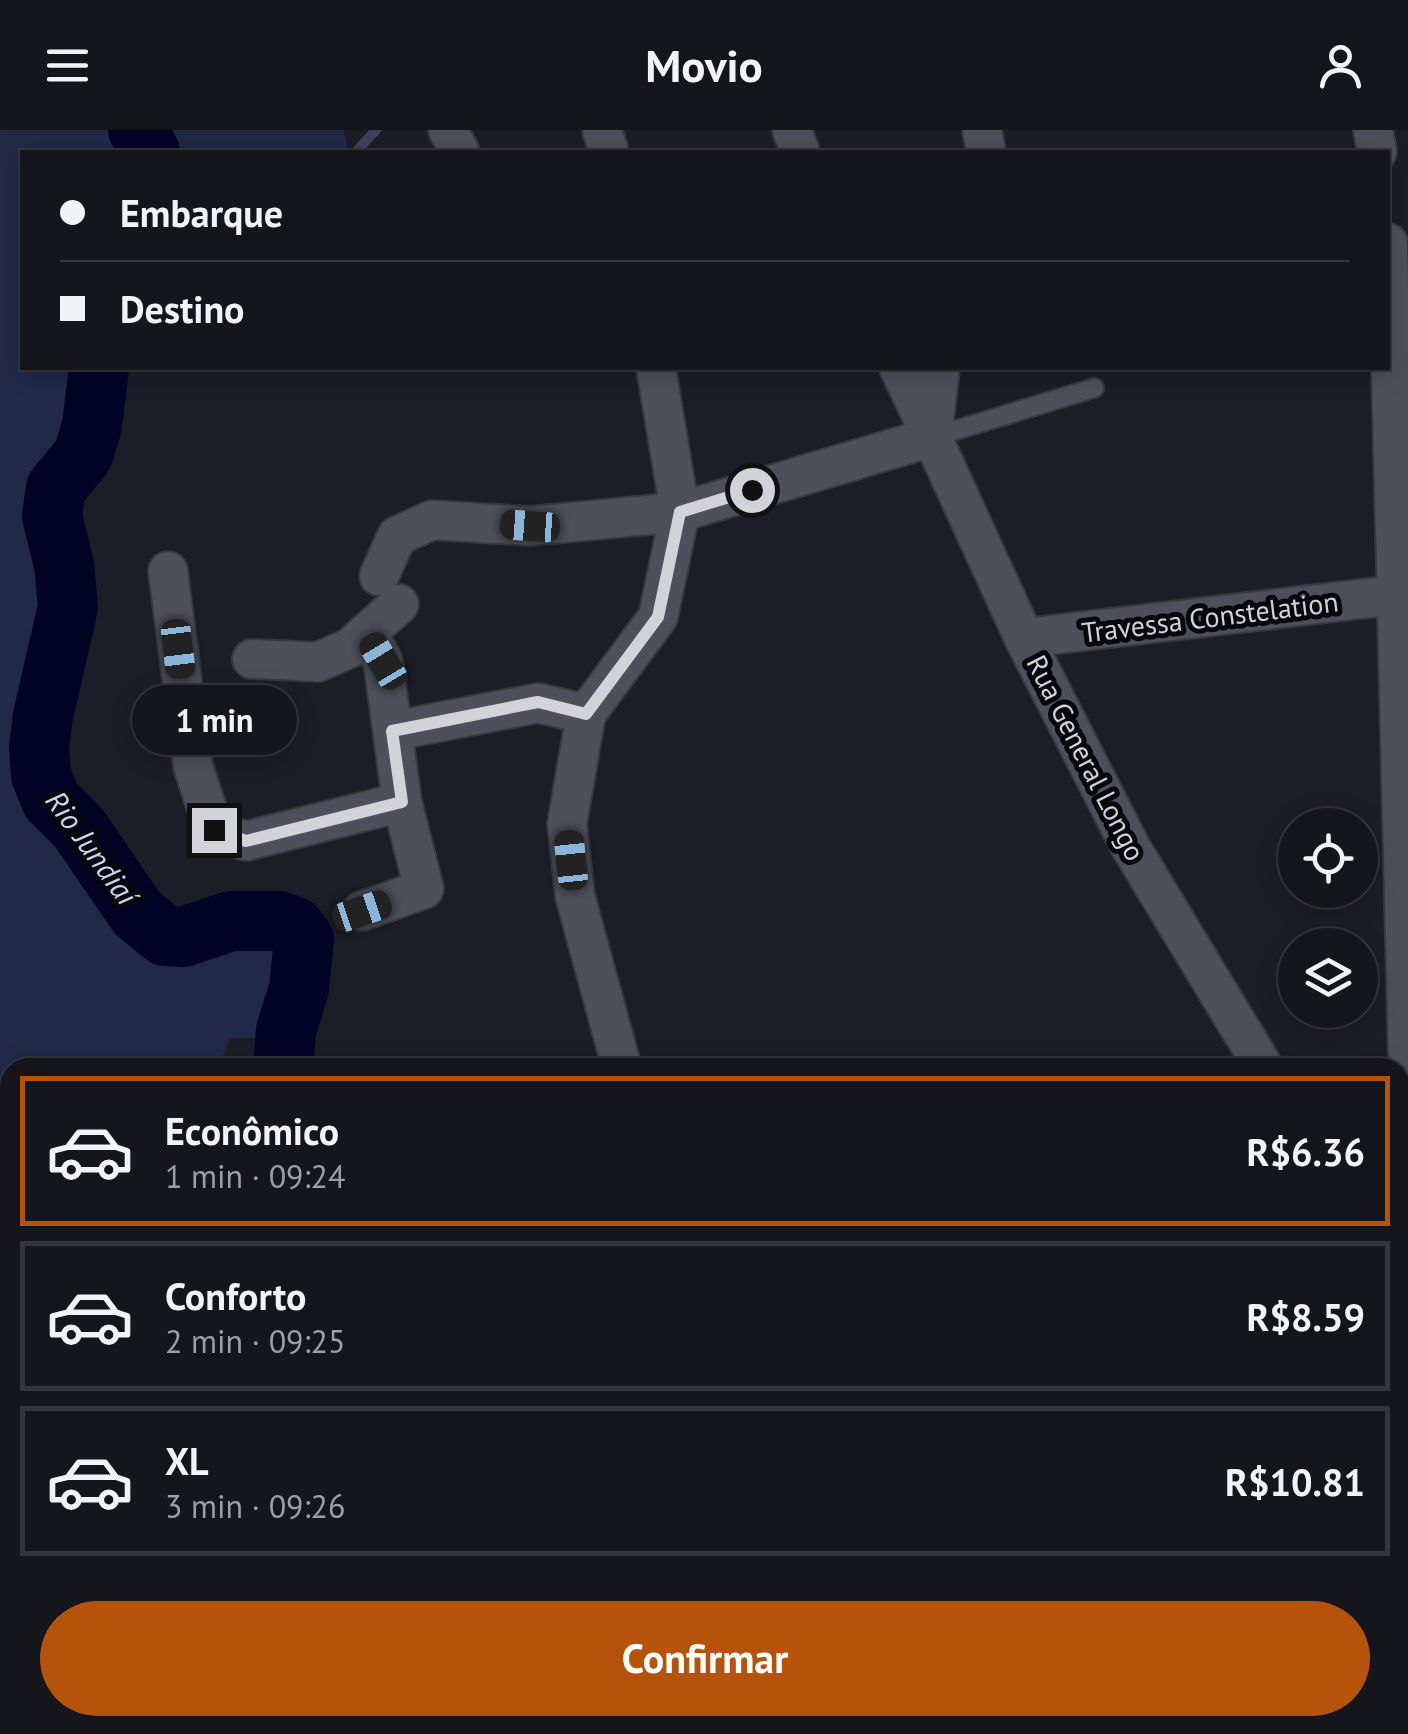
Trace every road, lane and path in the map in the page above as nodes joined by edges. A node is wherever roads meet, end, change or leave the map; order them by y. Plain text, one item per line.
1 (1390, 285) edge
2 (656, 370) edge
3 (900, 370) edge
4 (940, 370) edge
5 (1094, 388) dead end
6 (932, 437) junction
7 (680, 512) junction
8 (168, 571) dead end
9 (1395, 595) junction
10 (366, 633) junction
11 (1024, 638) junction
12 (252, 658) dead end
13 (586, 714) junction
14 (392, 731) junction
15 (402, 802) junction
16 (362, 911) dead end
17 (619, 1058) edge
18 (1258, 1058) edge
19 (1408, 1058) edge

1 - 9 street
2 - 7 street
3 - 6 street, Rua General Longo
4 - 6 street
5 - 6 lane
6 - 7 street
6 - 11 street, Rua General Longo
7 - 10 street
7 - 13 street
8 - 15 street
9 - 11 street, Travessa Constelation
9 - 19 street
10 - 12 street
10 - 14 street
11 - 18 street, Rua General Longo
13 - 14 street
13 - 17 street
14 - 15 street
15 - 16 street

